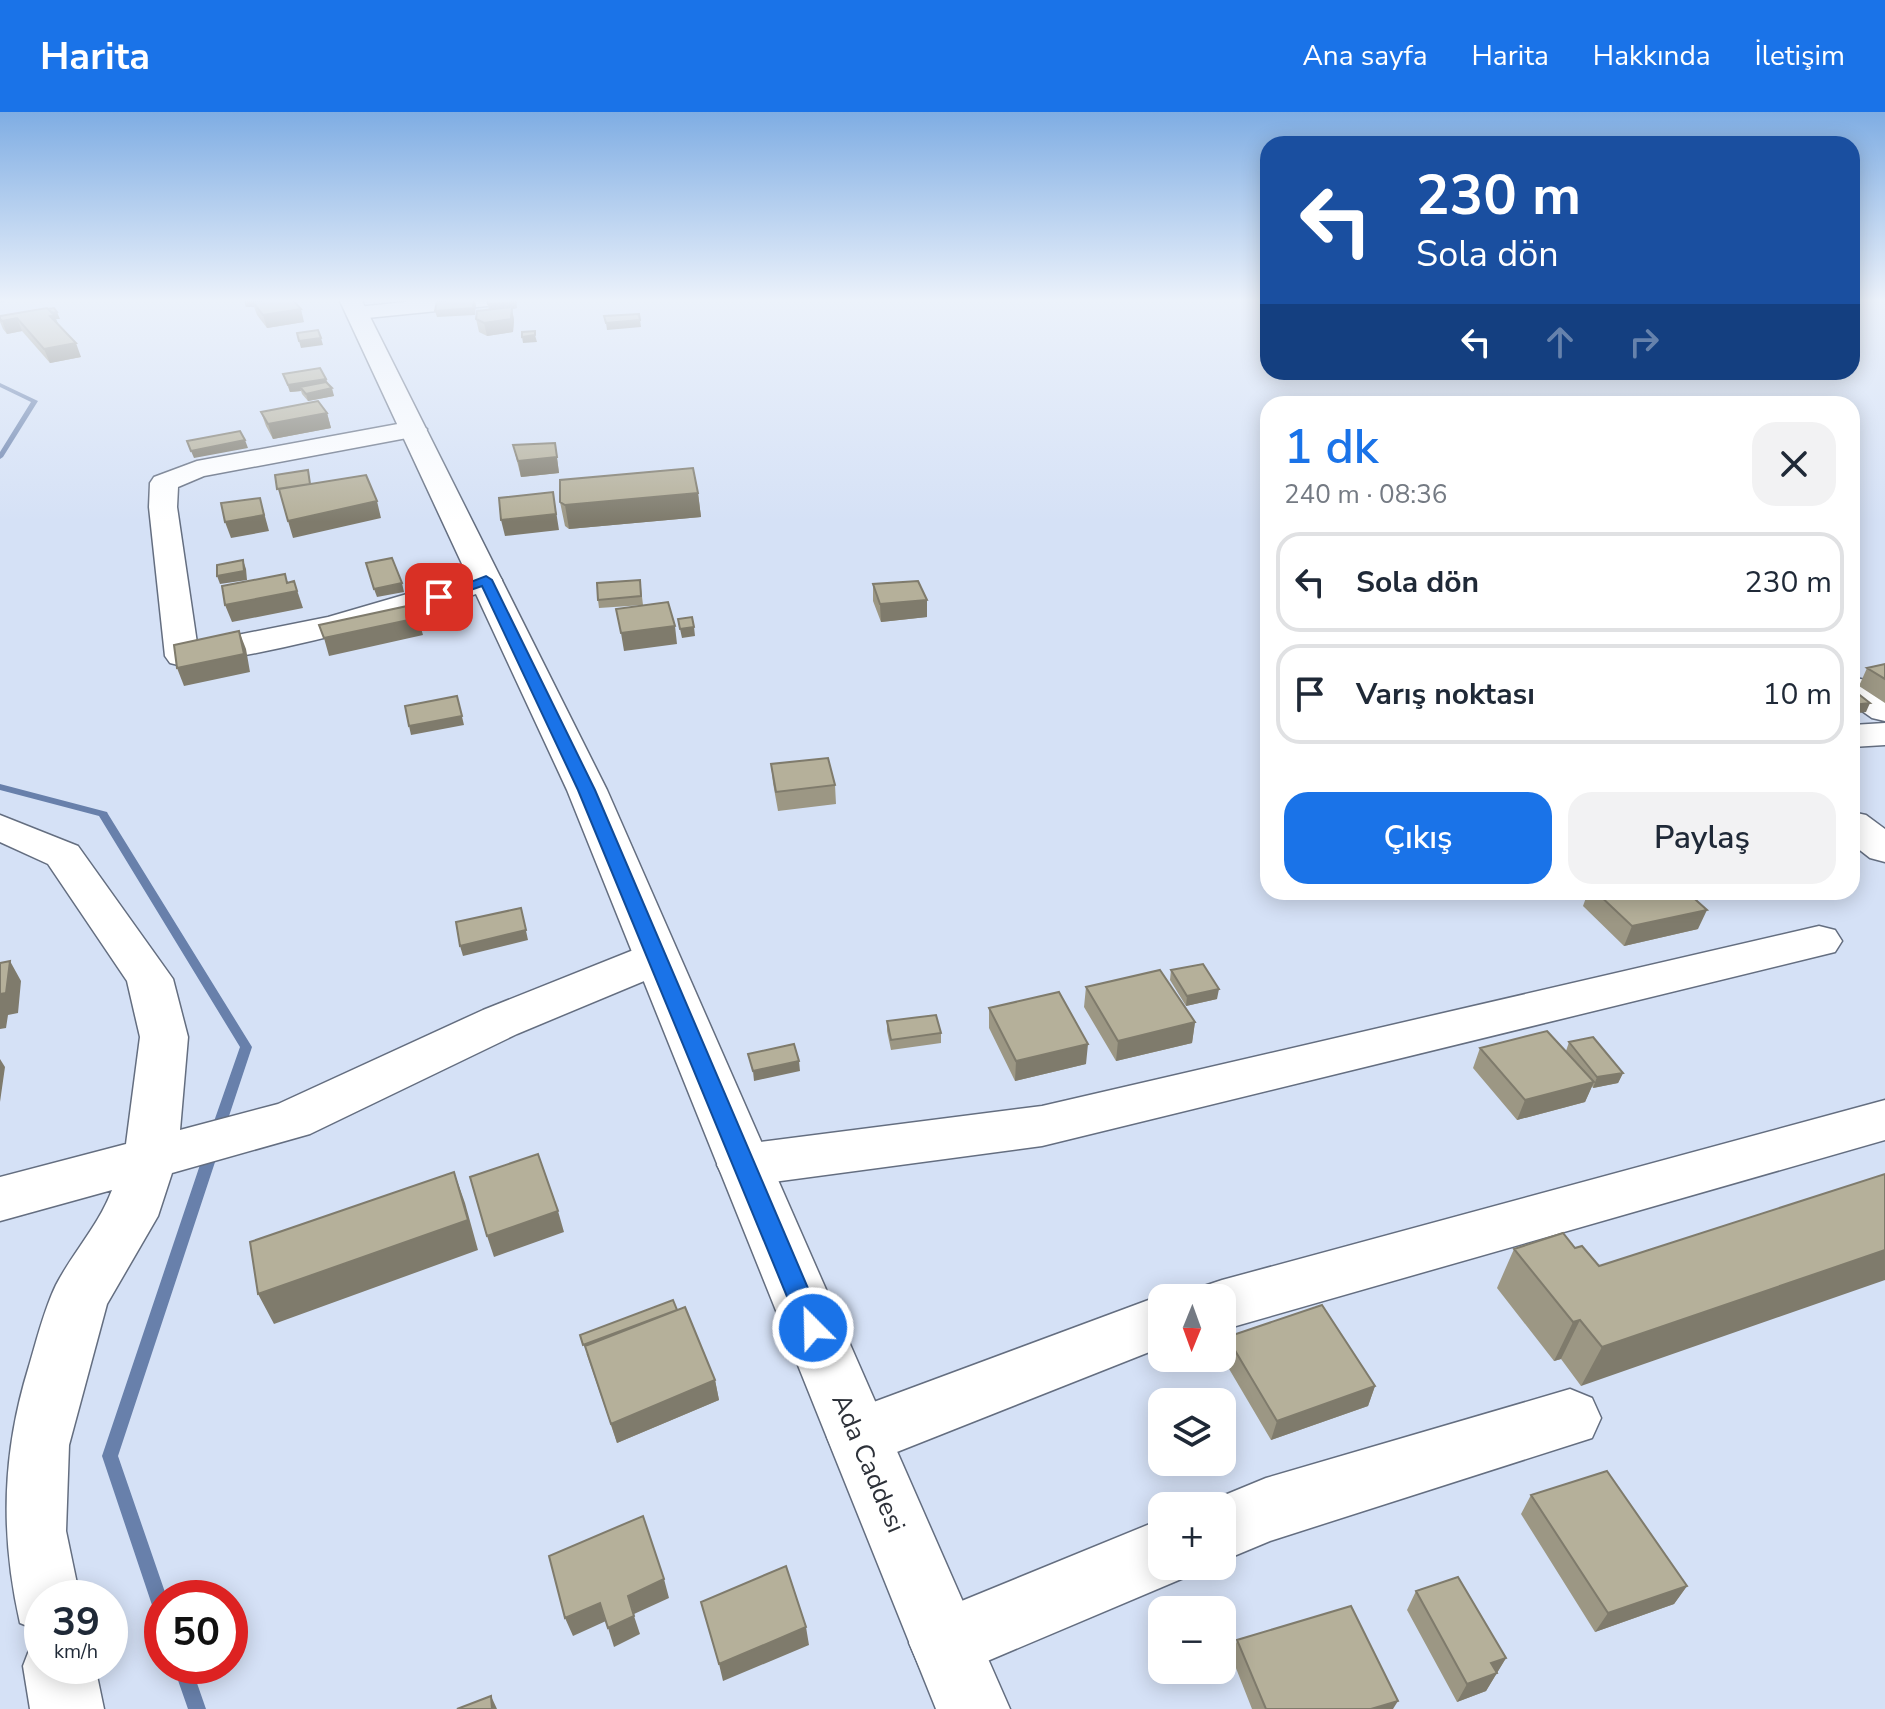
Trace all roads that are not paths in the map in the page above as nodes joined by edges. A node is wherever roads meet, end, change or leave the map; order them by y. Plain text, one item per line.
1 (387, 374) edge
2 (414, 429) junction
3 (486, 580) junction
4 (1860, 693) edge
5 (1885, 710) edge
6 (1885, 734) edge
7 (1860, 736) edge
8 (0, 827) edge
9 (1860, 830) edge
10 (1885, 849) edge
11 (1819, 941) dead end
12 (657, 958) junction
13 (1885, 1120) edge
14 (151, 1156) junction
15 (744, 1165) junction
16 (0, 1199) edge
17 (1236, 1301) edge
18 (1148, 1325) edge
19 (1570, 1418) dead end
20 (859, 1437) junction
21 (1236, 1522) edge
22 (1148, 1559) edge
23 (42, 1580) edge
24 (945, 1643) junction
25 (62, 1684) edge
26 (67, 1709) edge
27 (973, 1709) edge

1 - 2 street, Ada Caddesi
2 - 3 street, Ada Caddesi
2 - 3 street
3 - 12 street, Ada Caddesi
4 - 5 street
6 - 7 street
8 - 14 street
9 - 10 street
11 - 15 street
12 - 14 street
12 - 15 street, Ada Caddesi
13 - 17 street
14 - 16 street
14 - 23 street
15 - 20 street, Ada Caddesi
18 - 20 street
19 - 21 street
20 - 24 street, Ada Caddesi
22 - 24 street
24 - 27 street, Ada Caddesi
25 - 26 street

